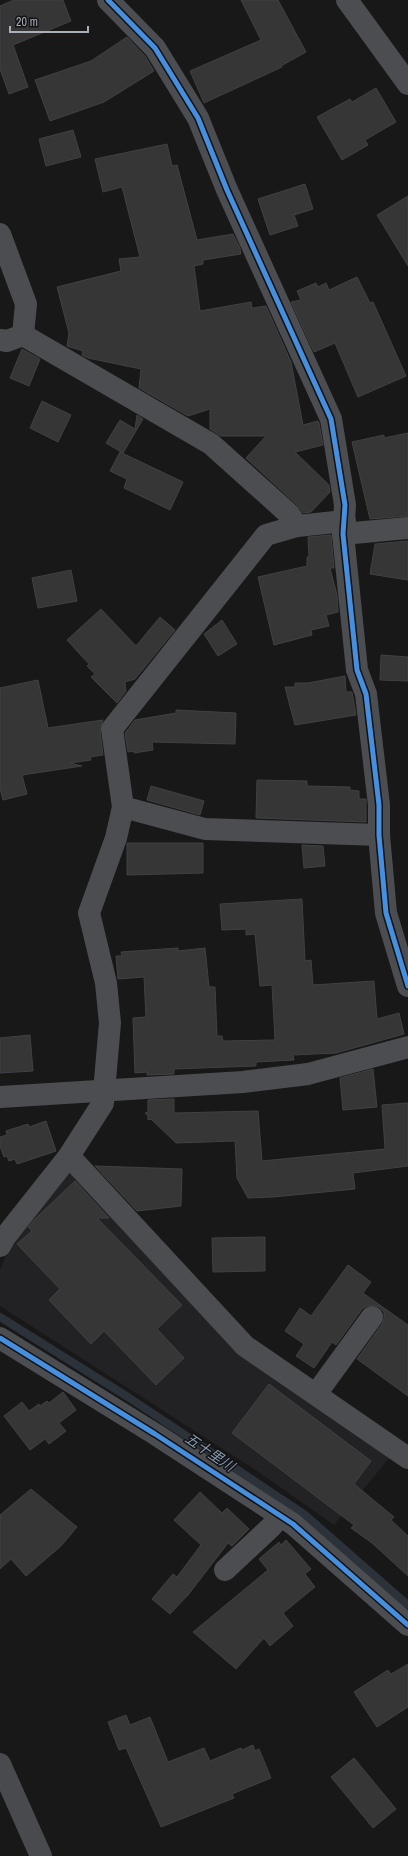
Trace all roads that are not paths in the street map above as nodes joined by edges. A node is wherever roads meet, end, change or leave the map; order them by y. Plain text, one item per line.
1 (108, 0) edge
2 (346, 0) edge
3 (408, 84) edge
4 (0, 234) edge
5 (23, 335) junction
6 (0, 340) edge
7 (297, 526) junction
8 (344, 528) junction
9 (408, 528) edge
10 (123, 807) junction
11 (379, 835) junction
12 (408, 986) edge
13 (408, 1047) edge
14 (105, 1090) junction
15 (0, 1097) edge
16 (69, 1156) junction
17 (0, 1246) edge
18 (372, 1317) dead end
19 (0, 1338) edge
20 (316, 1394) junction
21 (408, 1458) edge
22 (280, 1516) junction
23 (225, 1570) dead end
24 (408, 1625) edge
25 (0, 1764) edge
26 (40, 1856) edge

1 - 8 street
2 - 3 street
4 - 5 street
5 - 6 street
5 - 7 street
7 - 8 street
7 - 10 street
8 - 9 street
8 - 11 street
10 - 11 street
10 - 14 street
11 - 12 street
13 - 14 street
14 - 15 street
14 - 16 street
16 - 17 street
16 - 20 street
18 - 20 street
19 - 22 street
20 - 21 street
22 - 23 street
22 - 24 street
25 - 26 highway

